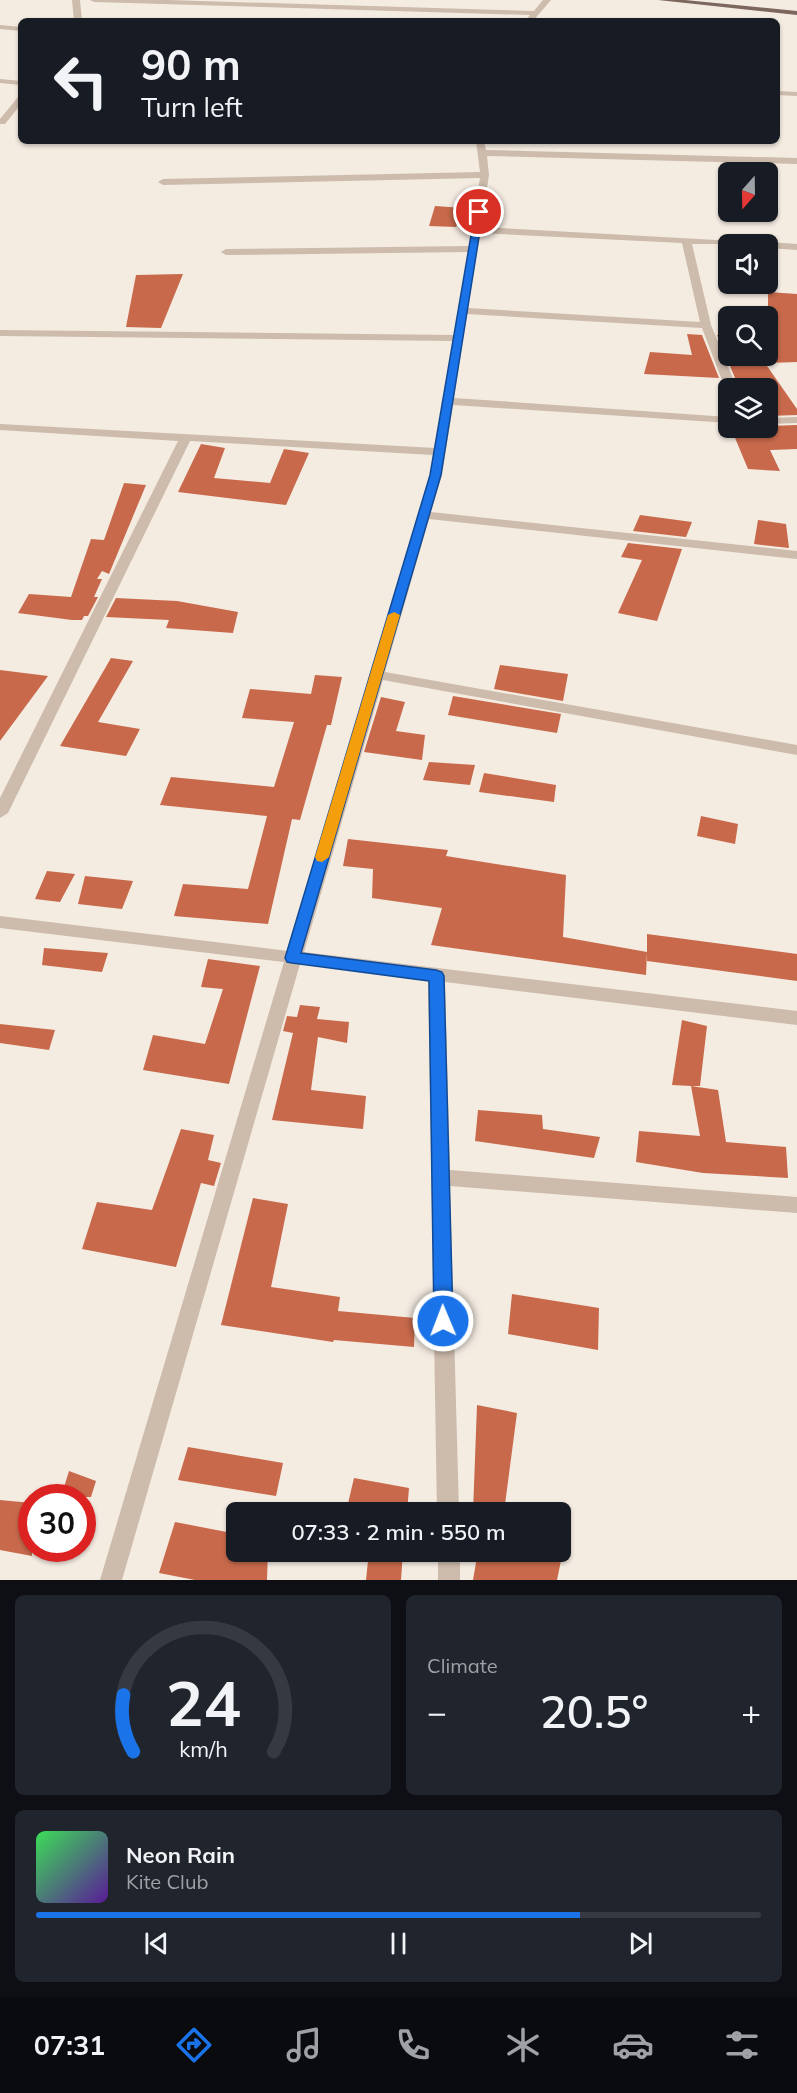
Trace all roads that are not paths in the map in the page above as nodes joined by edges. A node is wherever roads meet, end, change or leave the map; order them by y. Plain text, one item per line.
1 (76, 0) edge
2 (94, 0) edge
3 (547, 0) edge
4 (662, 0) edge
5 (535, 13) junction
6 (797, 14) edge
7 (78, 18) edge
8 (531, 18) edge
9 (0, 27) edge
10 (18, 28) edge
11 (0, 81) edge
12 (18, 83) edge
13 (780, 93) edge
14 (797, 94) edge
15 (18, 103) edge
16 (2, 122) dead end
17 (481, 147) edge
18 (797, 161) edge
19 (485, 175) junction
20 (162, 182) dead end
21 (476, 230) junction
22 (686, 242) junction
23 (718, 243) edge
24 (778, 246) edge
25 (797, 247) edge
26 (473, 249) junction
27 (226, 252) dead end
28 (462, 311) junction
29 (706, 326) junction
30 (0, 333) edge
31 (458, 338) junction
32 (727, 378) edge
33 (448, 401) junction
34 (718, 419) edge
35 (797, 420) edge
36 (778, 421) edge
37 (0, 427) edge
38 (186, 436) junction
39 (440, 452) junction
40 (424, 515) junction
41 (797, 555) edge
42 (376, 675) junction
43 (797, 750) edge
44 (0, 813) edge
45 (0, 922) edge
46 (292, 958) junction
47 (436, 976) junction
48 (797, 1018) edge
49 (440, 1177) junction
50 (797, 1205) edge
51 (448, 1502) edge
52 (449, 1562) edge
53 (111, 1580) edge
54 (449, 1580) edge

1 - 7 street
2 - 5 street
3 - 5 street
4 - 6 main road
5 - 8 street
9 - 10 street
11 - 12 street
13 - 14 street
15 - 16 street
17 - 18 street
17 - 19 street
19 - 20 street
19 - 21 street
21 - 22 street
21 - 26 street
22 - 23 street
22 - 29 street
24 - 25 street
26 - 27 street
26 - 28 street
28 - 29 street
28 - 31 street
29 - 32 street
30 - 31 street
31 - 33 street
33 - 34 street
33 - 39 street
35 - 36 street
37 - 38 street
38 - 39 street
38 - 44 street
39 - 40 street
40 - 41 street
40 - 42 street
42 - 43 street
42 - 46 street
45 - 46 street
46 - 47 street
46 - 53 street
47 - 48 street
47 - 49 street
49 - 50 street
49 - 51 street
52 - 54 street

